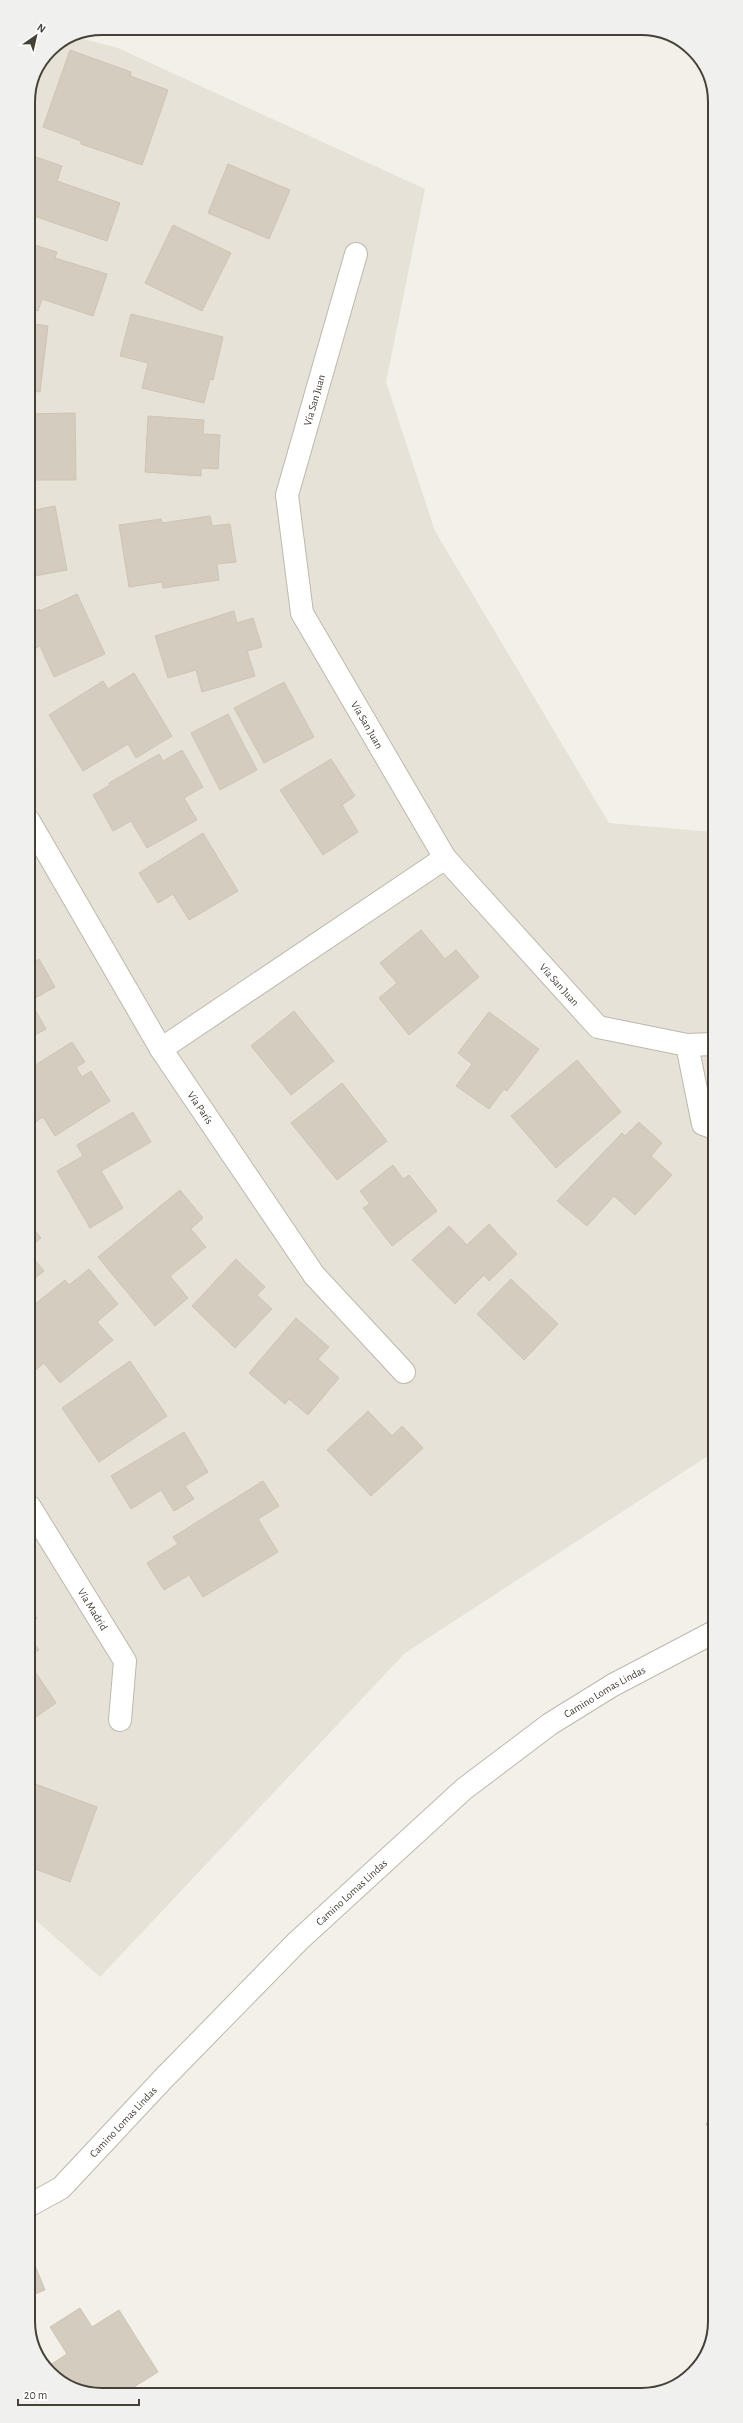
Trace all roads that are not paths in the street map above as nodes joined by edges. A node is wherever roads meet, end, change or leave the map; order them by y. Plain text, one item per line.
1 (356, 254) dead end
2 (35, 831) edge
3 (445, 858) junction
4 (708, 1044) edge
5 (687, 1046) junction
6 (161, 1049) junction
7 (708, 1126) edge
8 (404, 1372) dead end
9 (35, 1514) edge
10 (708, 1635) edge
11 (120, 1720) dead end
12 (35, 2202) edge

1 - 3 street, Vía San Juan
2 - 6 street, Vía París
3 - 5 street, Vía San Juan
3 - 6 street
4 - 5 street, Vía San Juan
5 - 7 street
6 - 8 street, Vía París
9 - 11 street, Vía Madrid
10 - 12 street, Camino Lomas Lindas

